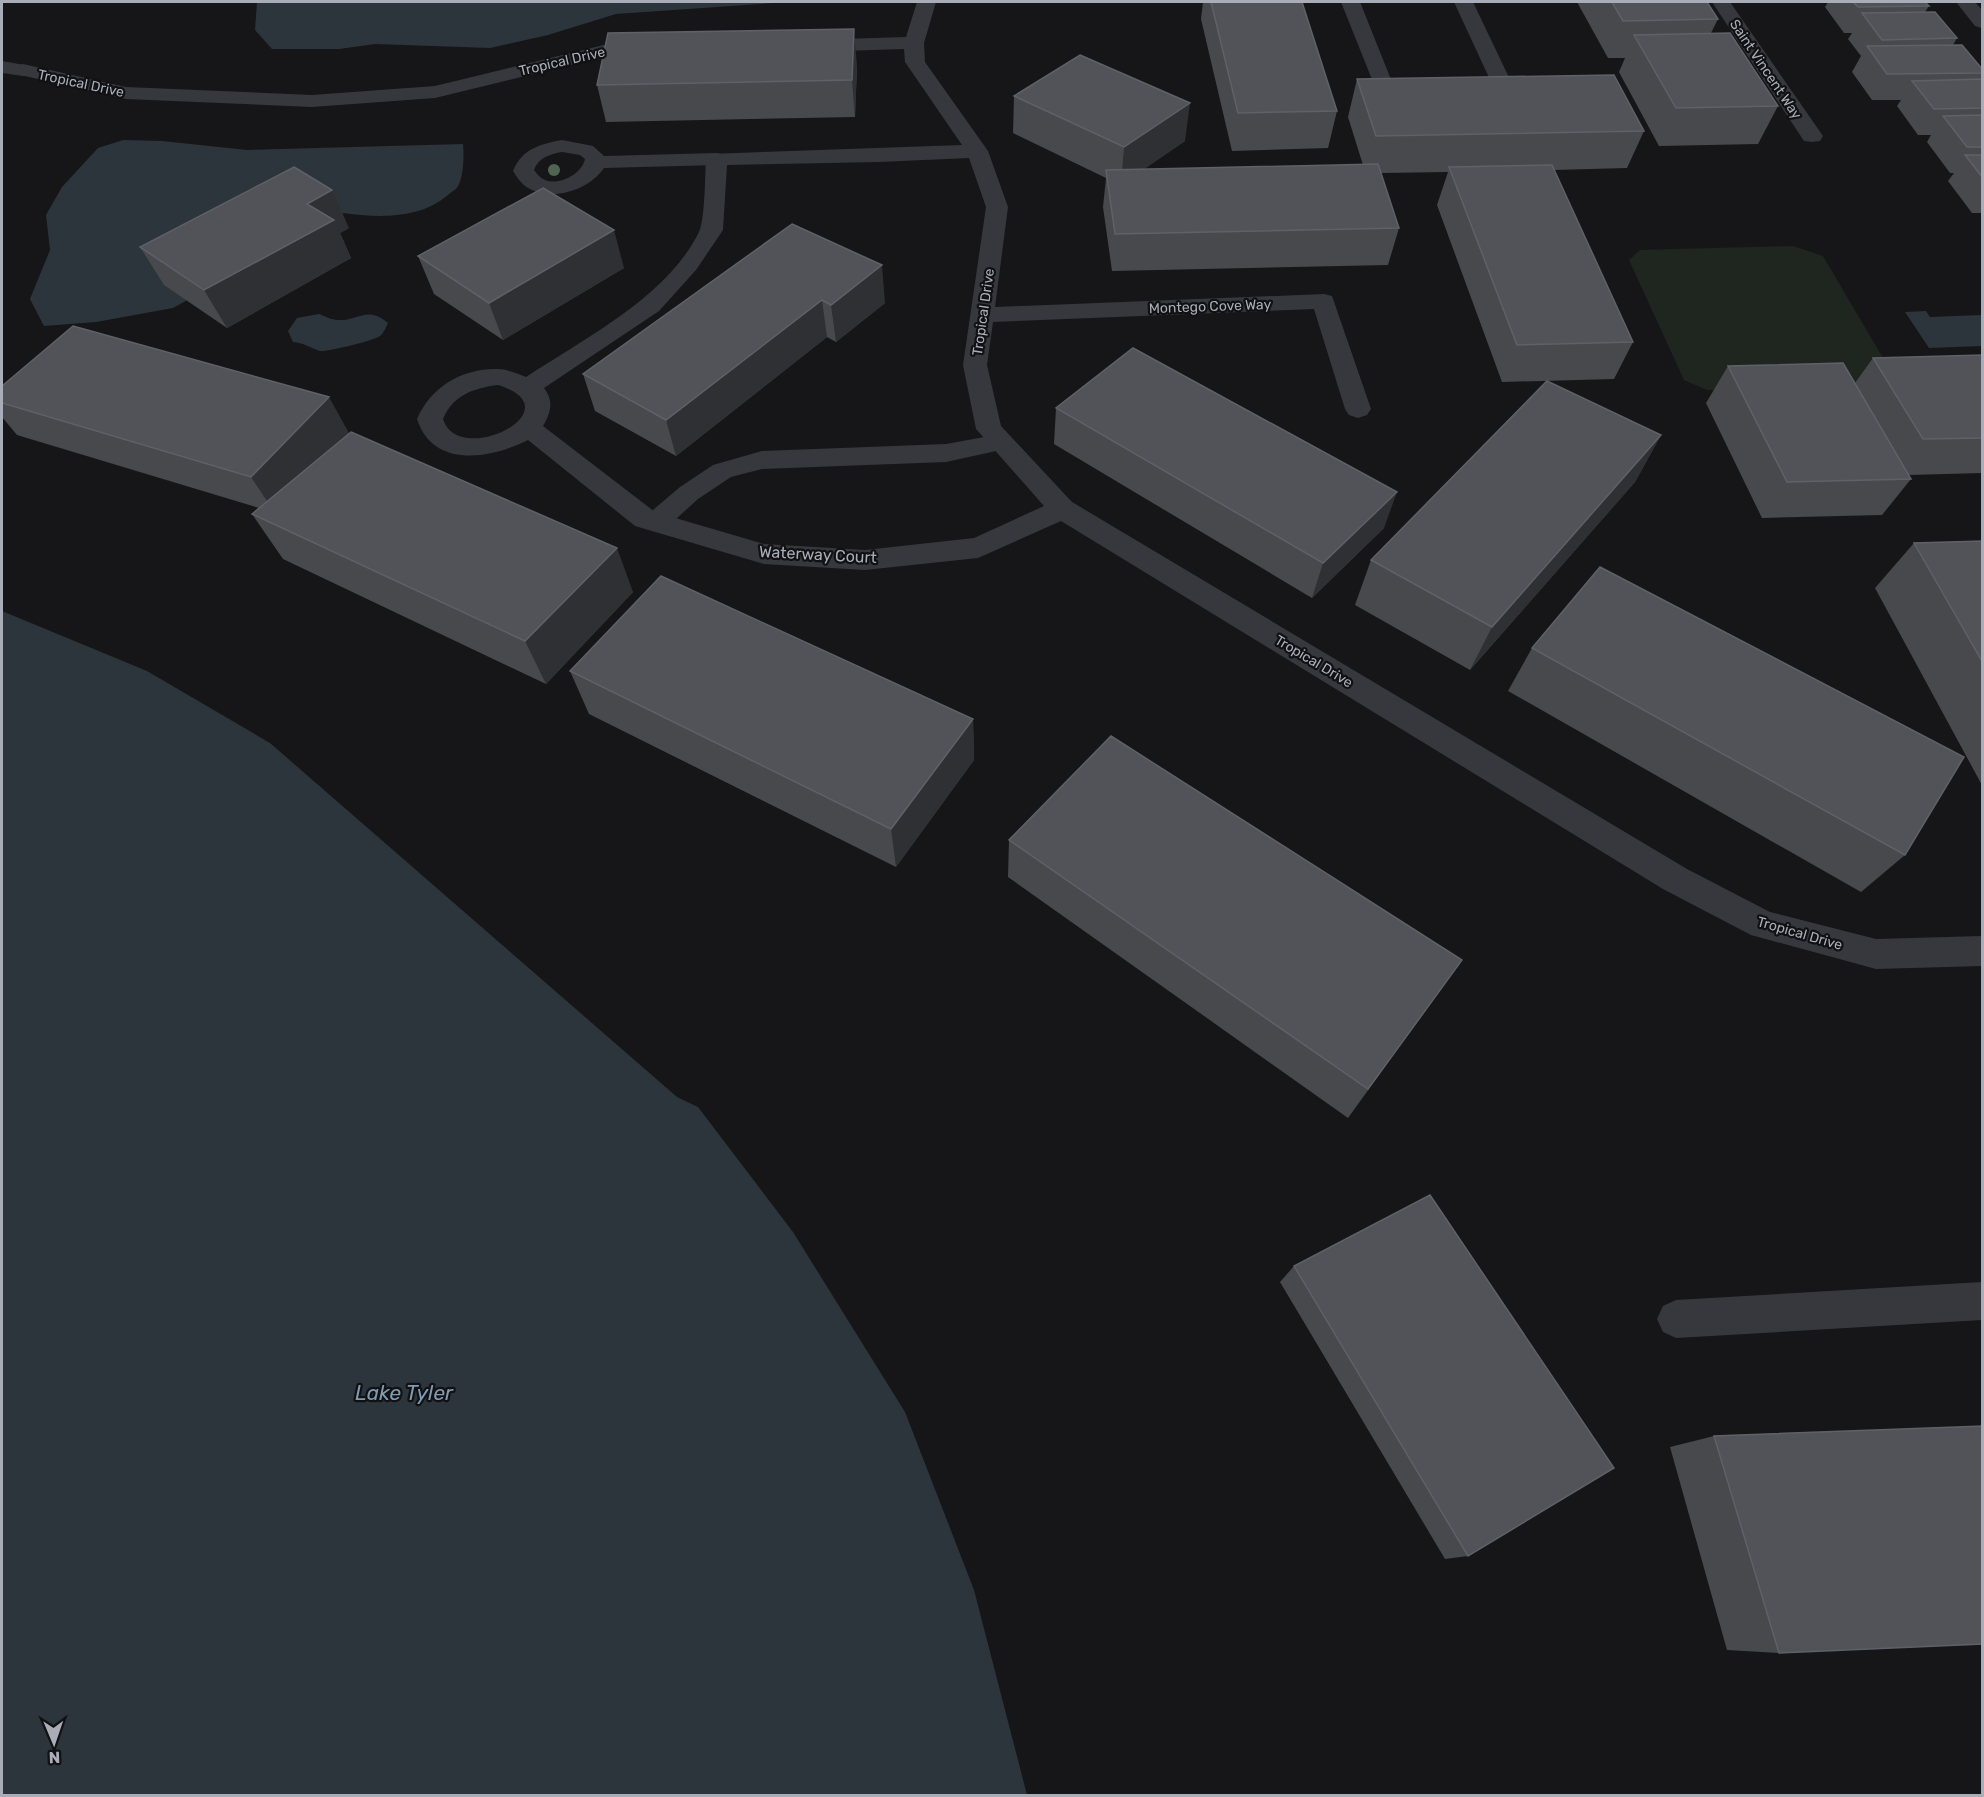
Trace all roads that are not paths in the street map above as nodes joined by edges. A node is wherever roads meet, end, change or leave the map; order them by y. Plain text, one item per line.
1 (926, 2) edge
2 (1350, 2) edge
3 (1463, 2) edge
4 (1721, 2) edge
5 (1965, 2) edge
6 (1983, 22) edge
7 (914, 43) junction
8 (666, 44) edge
9 (781, 44) edge
10 (8, 69) edge
11 (1458, 91) edge
12 (1434, 92) edge
13 (1812, 136) dead end
14 (977, 152) junction
15 (717, 159) junction
16 (596, 162) dead end
17 (983, 315) junction
18 (529, 386) junction
19 (1358, 409) dead end
20 (529, 428) junction
21 (1001, 442) junction
22 (1062, 509) junction
23 (656, 522) junction
24 (1983, 951) edge
25 (1983, 1301) edge
26 (1676, 1319) dead end

1 - 7 street
2 - 12 street
3 - 11 street
4 - 13 street, Saint Vincent Way
5 - 6 street
7 - 9 street
7 - 14 street, Tropical Drive
8 - 10 street, Tropical Drive
14 - 15 street
14 - 17 street, Tropical Drive
15 - 16 lane
15 - 18 street
17 - 19 street, Montego Cove Way
17 - 21 street, Tropical Drive
18 - 20 street
18 - 20 street
20 - 23 street, Waterway Court
21 - 22 street, Tropical Drive
21 - 23 lane
22 - 23 street, Waterway Court
22 - 24 street, Tropical Drive
25 - 26 lane

